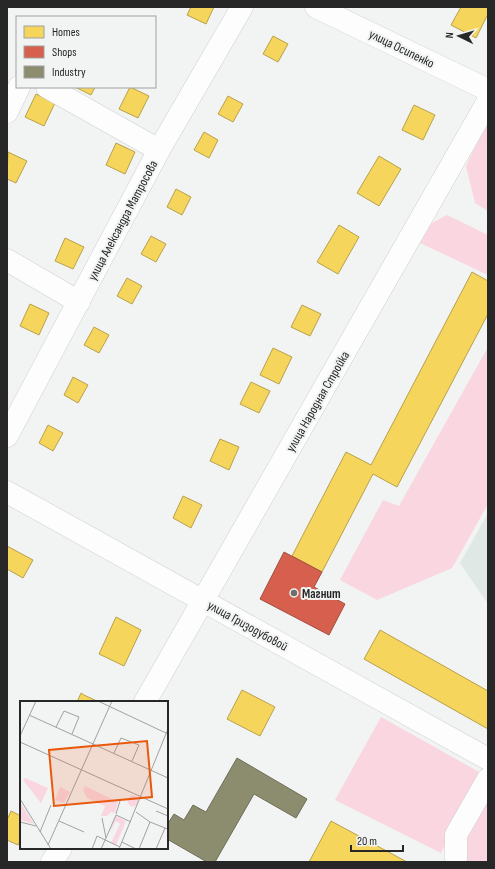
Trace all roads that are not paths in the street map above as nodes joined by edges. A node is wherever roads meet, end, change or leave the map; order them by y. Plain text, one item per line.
1 (242, 7) edge
2 (316, 7) edge
3 (19, 88) edge
4 (49, 88) edge
5 (488, 90) edge
6 (488, 101) edge
7 (7, 112) edge
8 (159, 150) junction
9 (7, 260) edge
10 (79, 302) junction
11 (7, 436) edge
12 (7, 492) edge
13 (203, 601) junction
14 (146, 701) edge
15 (488, 759) edge
16 (488, 779) edge
17 (60, 849) edge
18 (456, 858) dead end
19 (52, 862) edge

1 - 8 street, улица Александра Матросова
2 - 5 street, улица Осипенко
3 - 7 street
4 - 8 street
6 - 13 street, улица Народная Стройка
8 - 10 street, улица Александра Матросова
9 - 10 street
10 - 11 street, улица Александра Матросова
12 - 13 street, улица Гризодубовой
13 - 14 street, улица Народная Стройка
13 - 15 street, улица Гризодубовой
16 - 18 street
17 - 19 street

